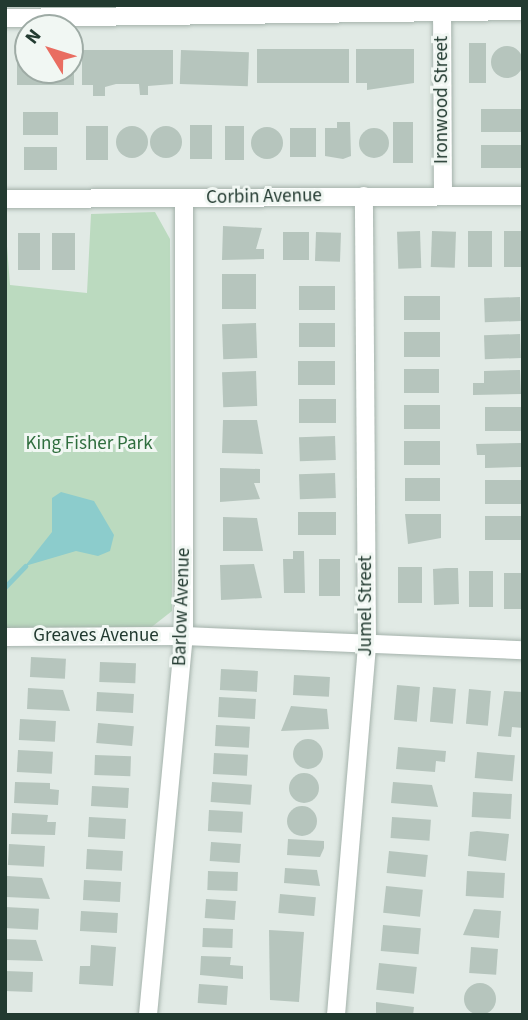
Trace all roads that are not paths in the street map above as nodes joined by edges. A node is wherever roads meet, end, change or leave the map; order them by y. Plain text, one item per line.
1 (442, 9) edge
2 (523, 11) edge
3 (5, 18) edge
4 (443, 195) junction
5 (364, 196) junction
6 (523, 197) edge
7 (184, 198) junction
8 (5, 199) edge
9 (184, 636) junction
10 (5, 637) edge
11 (368, 645) junction
12 (523, 650) edge
13 (148, 1015) edge
14 (336, 1015) edge

1 - 2 street
1 - 3 street
1 - 4 street, Ironwood Street
4 - 5 street, Corbin Avenue
4 - 6 street, Corbin Avenue
5 - 7 street, Corbin Avenue
5 - 11 street, Jumel Street
7 - 8 street, Corbin Avenue
7 - 9 street, Barlow Avenue
9 - 10 street, Greaves Avenue
9 - 11 street, Greaves Avenue
9 - 13 street, Barlow Avenue
11 - 12 street, Greaves Avenue
11 - 14 street, Jumel Street

